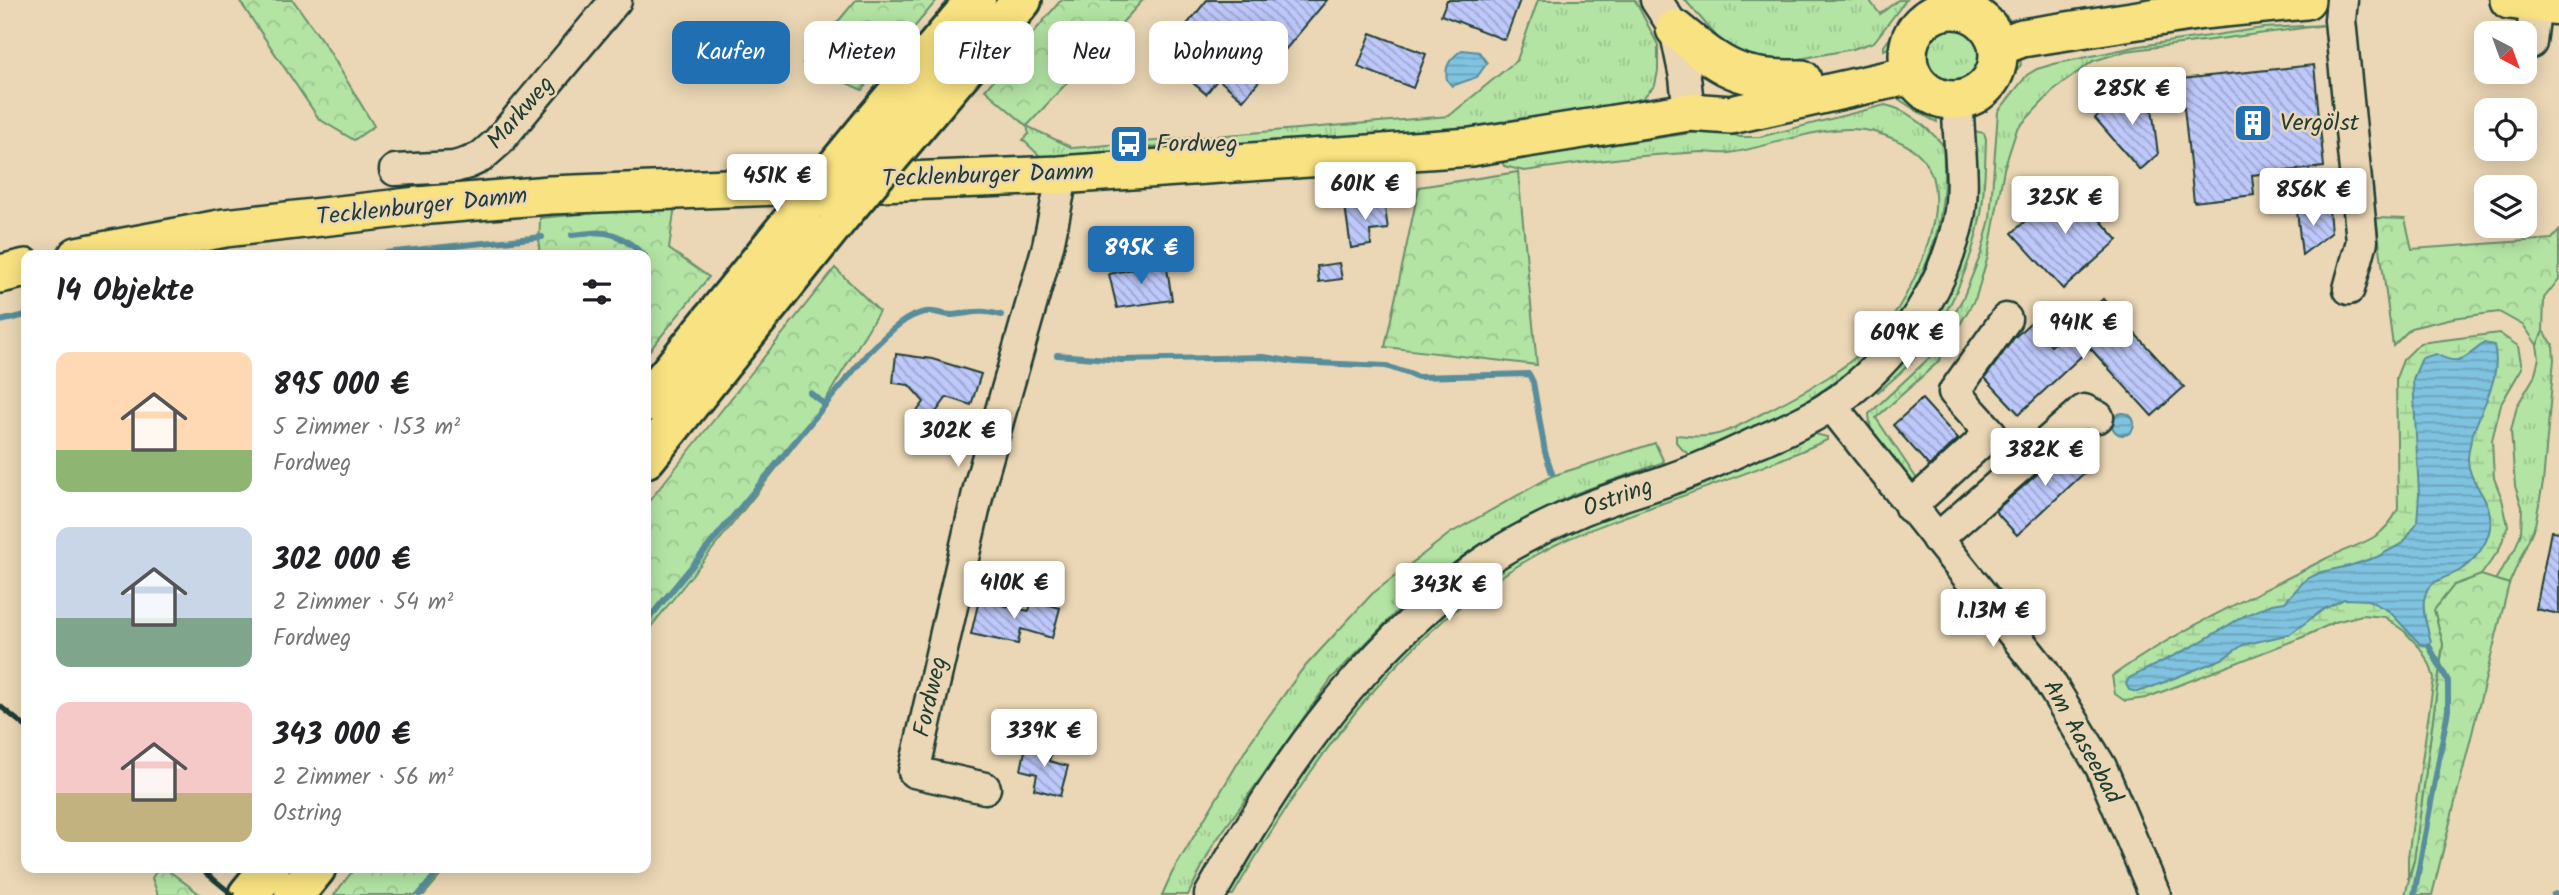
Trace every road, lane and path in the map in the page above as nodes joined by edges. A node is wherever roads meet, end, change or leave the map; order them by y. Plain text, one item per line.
1 (616, 0) edge
2 (976, 0) edge
3 (1022, 0) edge
4 (2306, 0) edge
5 (2342, 0) edge
6 (2535, 3) edge
7 (1948, 5) edge
8 (1666, 15) edge
9 (2533, 21) edge
10 (1909, 44) junction
11 (1998, 47) junction
12 (1802, 79) junction
13 (1915, 80) junction
14 (1958, 100) junction
15 (1689, 112) junction
16 (885, 134) junction
17 (395, 170) dead end
18 (1059, 175) junction
19 (822, 211) junction
20 (109, 250) edge
21 (21, 269) edge
22 (0, 274) edge
23 (2349, 289) dead end
24 (2006, 319) dead end
25 (651, 397) edge
26 (1830, 405) junction
27 (2098, 417) dead end
28 (651, 451) edge
29 (1910, 507) junction
30 (1937, 539) junction
31 (985, 788) dead end
32 (304, 873) edge
33 (273, 886) edge
34 (1210, 895) edge
35 (2155, 895) edge

1 - 17 street, Markweg
2 - 16 highway
3 - 16 highway
4 - 11 main road
5 - 23 street
6 - 9 street
7 - 10 main road
7 - 11 main road
8 - 12 main road
8 - 15 street
10 - 12 main road, Tecklenburger Damm
10 - 13 main road
11 - 14 main road
12 - 15 main road, Tecklenburger Damm
13 - 14 main road
13 - 15 main road, Tecklenburger Damm
14 - 26 street, Ostring
15 - 18 main road, Tecklenburger Damm
16 - 19 highway, bridge
18 - 20 main road, Tecklenburger Damm
18 - 31 street, Fordweg
19 - 25 highway
19 - 28 highway
21 - 22 main road
24 - 29 street
26 - 29 street, Am Aaseebad
26 - 34 street, Ostring
27 - 30 street
29 - 30 street, Am Aaseebad
30 - 35 street, Am Aaseebad
32 - 33 highway

